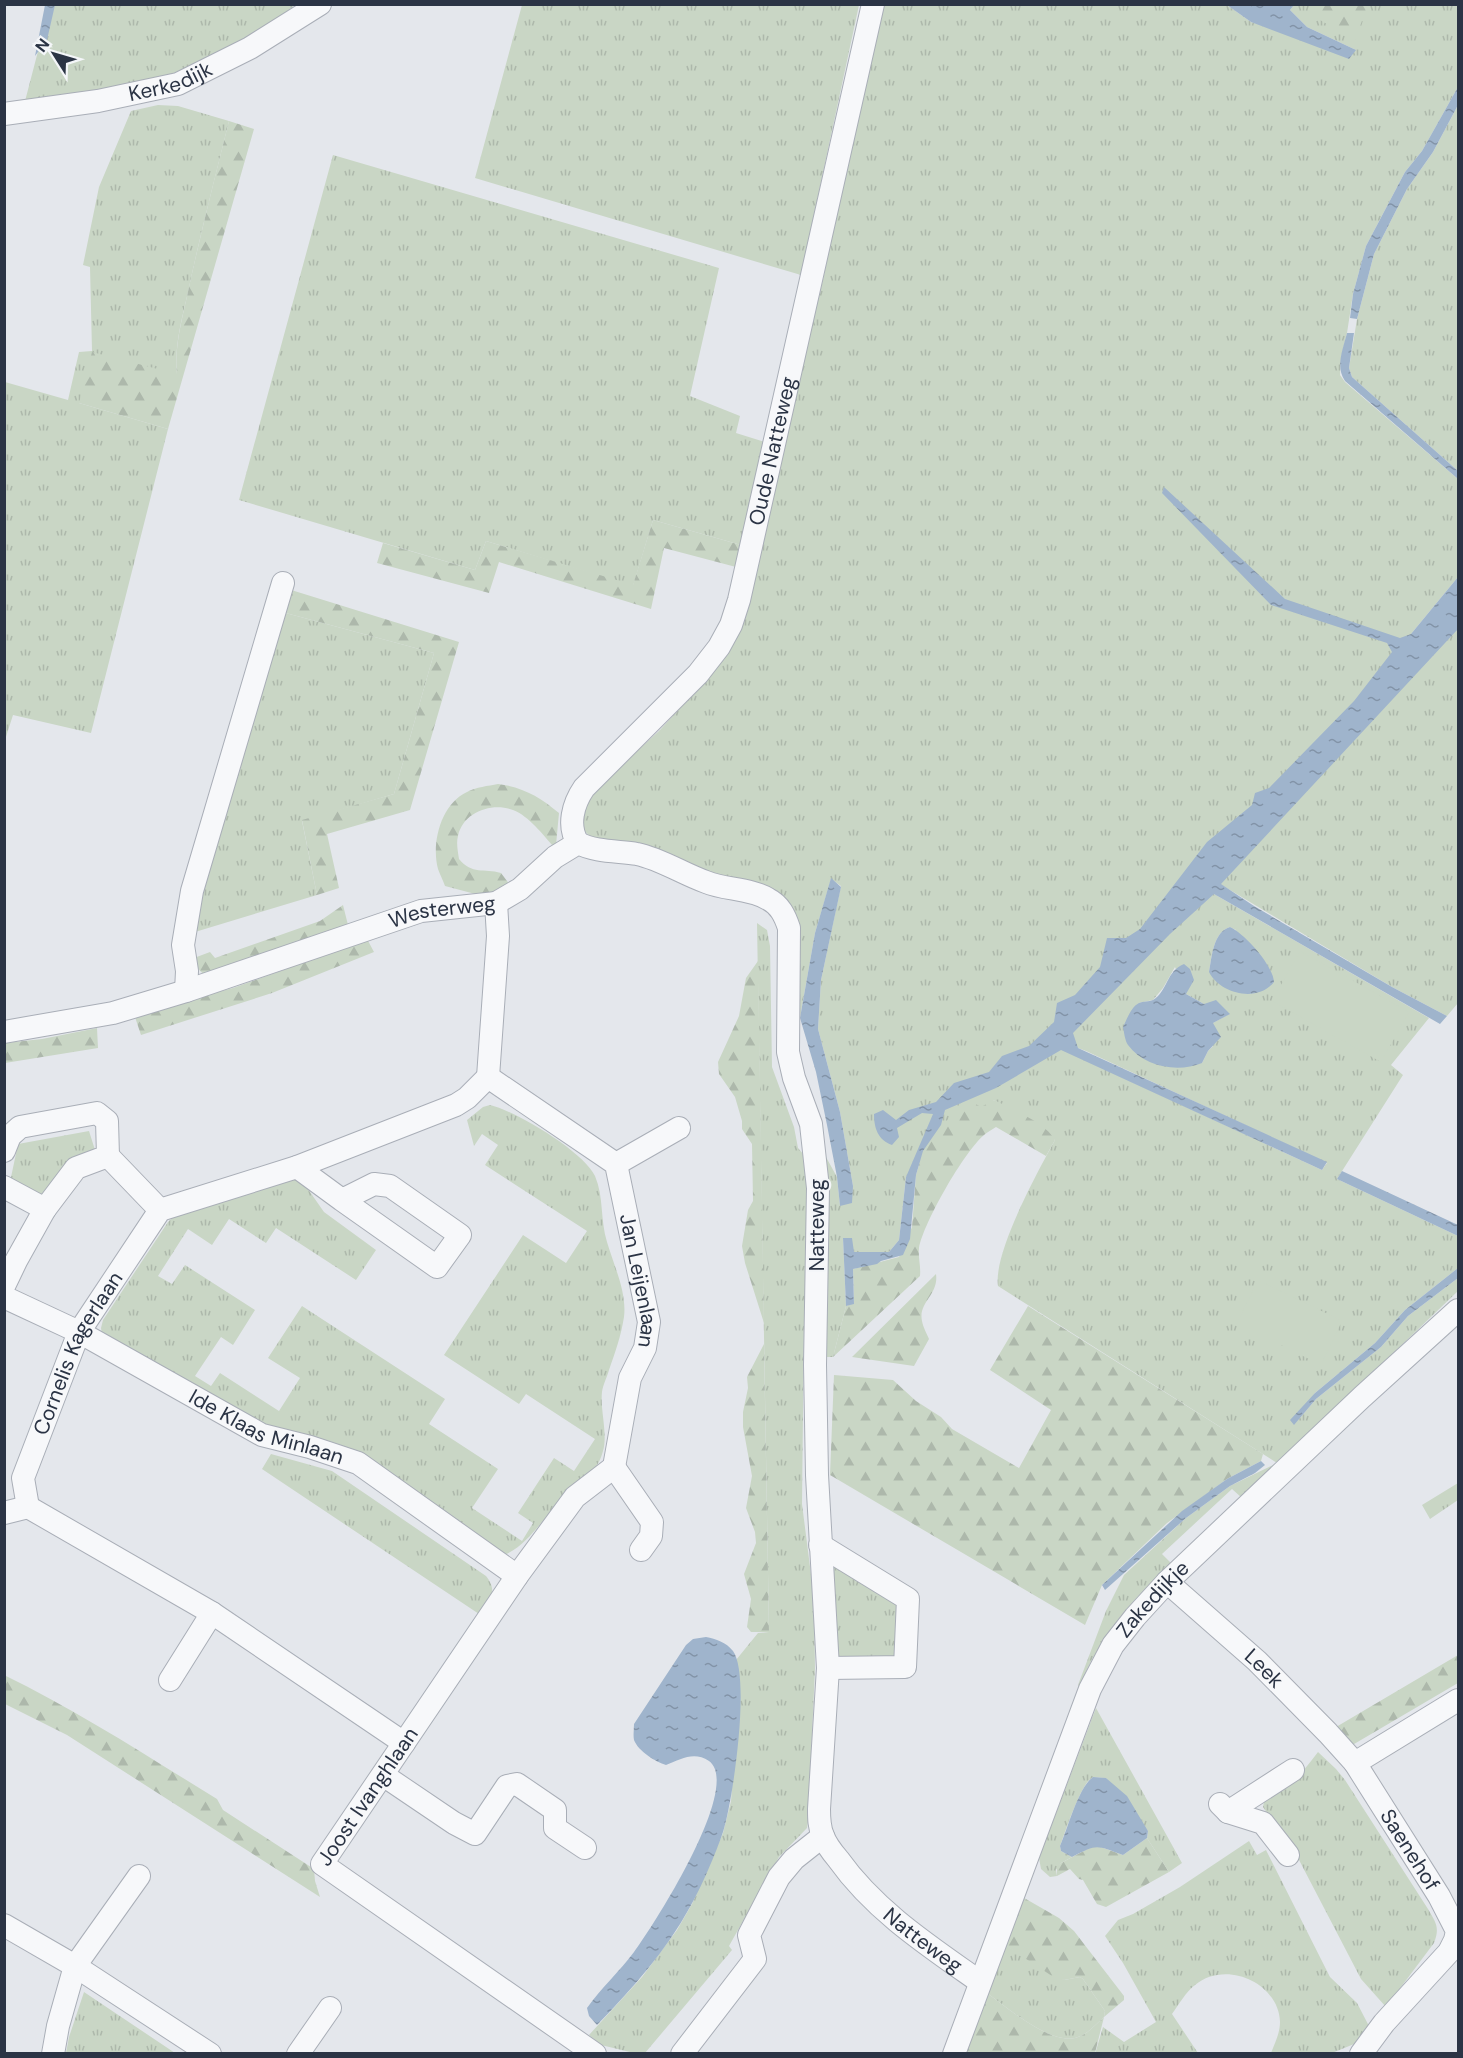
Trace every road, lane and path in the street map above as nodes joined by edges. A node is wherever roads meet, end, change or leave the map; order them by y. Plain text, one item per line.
1 (320, 4) edge
2 (873, 4) edge
3 (4, 114) edge
4 (283, 583) dead end
5 (578, 843) junction
6 (496, 903) junction
7 (186, 991) junction
8 (4, 1032) edge
9 (488, 1077) junction
10 (679, 1128) dead end
11 (4, 1151) edge
12 (108, 1156) junction
13 (616, 1164) junction
14 (297, 1167) junction
15 (4, 1187) edge
16 (342, 1200) junction
17 (45, 1209) junction
18 (160, 1210) junction
19 (4, 1286) edge
20 (4, 1297) edge
21 (1458, 1310) edge
22 (79, 1332) junction
23 (614, 1467) junction
24 (28, 1507) junction
25 (4, 1513) edge
26 (820, 1545) junction
27 (641, 1550) dead end
28 (517, 1576) junction
29 (1167, 1582) junction
30 (212, 1613) junction
31 (828, 1668) junction
32 (170, 1680) dead end
33 (1458, 1700) edge
34 (404, 1743) junction
35 (1355, 1763) junction
36 (1293, 1770) dead end
37 (383, 1775) junction
38 (823, 1836) junction
39 (585, 1848) dead end
40 (1288, 1855) dead end
41 (139, 1876) dead end
42 (4, 1925) edge
43 (75, 1966) junction
44 (980, 1982) junction
45 (330, 2008) dead end
46 (53, 2054) edge
47 (210, 2054) edge
48 (298, 2054) edge
49 (595, 2054) edge
50 (682, 2054) edge
51 (954, 2054) edge
52 (1361, 2054) edge

1 - 3 street, Kerkedijk
2 - 5 street, Oude Natteweg
4 - 7 street
5 - 6 street, Westerweg
5 - 26 street, Natteweg
6 - 7 street, Westerweg
6 - 9 street
7 - 8 street, Westerweg
9 - 13 street
9 - 14 street
10 - 13 street
11 - 12 street
12 - 17 street
12 - 18 street
13 - 23 street, Jan Leijenlaan
14 - 16 street
14 - 18 street
15 - 17 street
16 - 16 street
17 - 19 street
18 - 22 street, Cornelis Kagerlaan
20 - 22 street, Ide Klaas Minlaan
21 - 29 street, Zakedijkje
22 - 24 street, Cornelis Kagerlaan
22 - 28 street, Ide Klaas Minlaan
23 - 27 street
23 - 28 street, Joost Ivanghlaan
24 - 25 street
24 - 30 street
26 - 31 street, Natteweg
26 - 31 street
28 - 34 street, Joost Ivanghlaan
29 - 35 street, Leek
29 - 44 street, Zakedijkje
30 - 32 street
30 - 34 street
31 - 38 street, Natteweg
33 - 35 street
34 - 37 street, Joost Ivanghlaan
35 - 52 street, Saenehof
36 - 40 street
37 - 39 street
37 - 49 street, Joost Ivanghlaan
38 - 44 street, Natteweg
38 - 50 street
41 - 43 street
42 - 43 street
43 - 46 street
43 - 47 street
44 - 51 street, Natteweg
45 - 48 street

